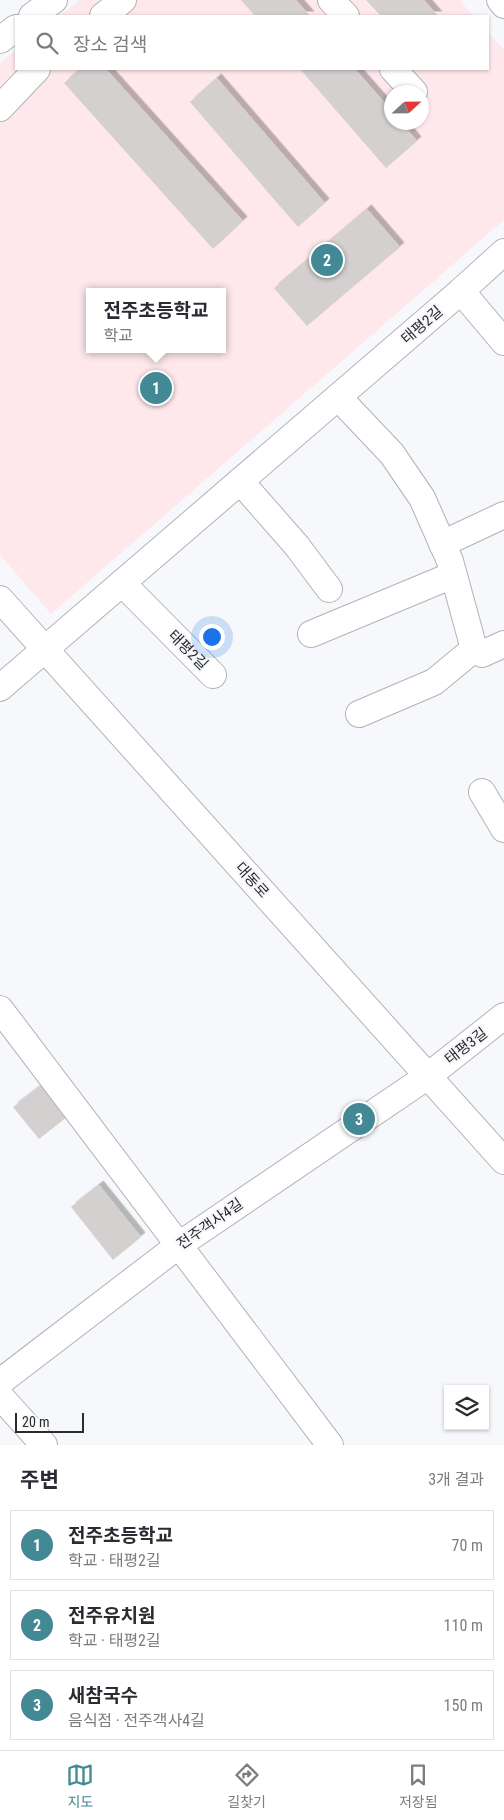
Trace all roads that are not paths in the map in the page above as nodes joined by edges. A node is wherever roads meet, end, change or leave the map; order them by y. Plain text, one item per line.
1 (54, 0) edge
2 (123, 0) edge
3 (332, 0) edge
4 (500, 0) edge
5 (504, 5) edge
6 (33, 15) edge
7 (104, 15) edge
8 (345, 15) edge
9 (15, 29) edge
10 (0, 40) edge
11 (36, 70) edge
12 (394, 70) edge
13 (407, 85) edge
14 (0, 108) edge
15 (504, 252) edge
16 (461, 291) junction
17 (504, 342) edge
18 (338, 397) junction
19 (240, 482) junction
20 (504, 515) edge
21 (442, 544) junction
22 (453, 574) junction
23 (122, 583) junction
24 (329, 589) dead end
25 (0, 599) edge
26 (311, 634) dead end
27 (504, 644) edge
28 (45, 649) junction
29 (474, 649) junction
30 (213, 675) dead end
31 (0, 688) edge
32 (359, 714) dead end
33 (482, 792) dead end
34 (504, 829) edge
35 (0, 1009) edge
36 (504, 1016) edge
37 (428, 1076) junction
38 (504, 1161) edge
39 (178, 1245) junction
40 (0, 1382) edge
41 (0, 1396) edge
42 (44, 1445) edge
43 (330, 1445) edge

1 - 6 street
2 - 7 street
3 - 8 street
4 - 5 street
9 - 10 street
11 - 14 street
12 - 13 street
15 - 16 street, 태평2길
16 - 17 street
16 - 18 street, 태평2길
18 - 19 street, 태평2길
18 - 21 street
19 - 23 street, 태평2길
19 - 24 street
20 - 21 street
21 - 22 street
22 - 26 street
22 - 29 street
23 - 28 street, 태평2길
23 - 30 street, 태평2길
25 - 28 street, 대동로
27 - 29 street
28 - 31 street, 태평2길
28 - 37 street, 대동로
29 - 32 street
33 - 34 street
35 - 39 street
36 - 37 street, 태평3길
37 - 38 street, 대동로
37 - 39 street, 전주객사4길
39 - 40 street, 전주객사4길
39 - 43 street
41 - 42 street

